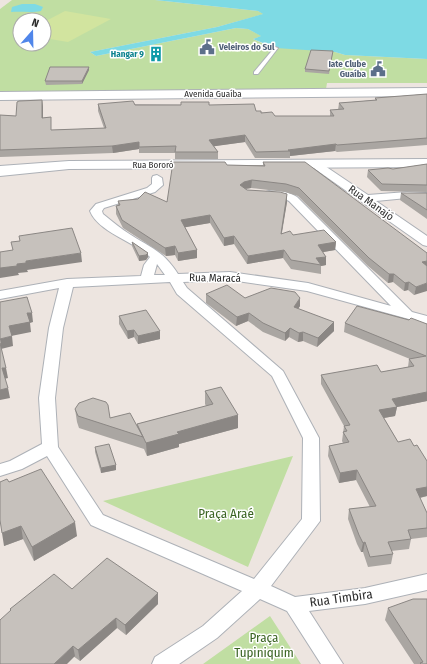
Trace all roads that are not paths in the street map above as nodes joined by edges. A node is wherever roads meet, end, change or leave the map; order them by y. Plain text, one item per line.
1 (276, 48) dead end
2 (256, 73) dead end
3 (427, 92) edge
4 (0, 96) edge
5 (427, 163) edge
6 (315, 164) junction
7 (0, 171) edge
8 (157, 178) dead end
9 (260, 194) edge
10 (427, 196) edge
11 (366, 199) junction
12 (427, 242) edge
13 (157, 256) junction
14 (174, 278) junction
15 (146, 280) junction
16 (67, 283) junction
17 (0, 295) edge
18 (407, 314) junction
19 (427, 320) edge
20 (50, 447) junction
21 (0, 470) edge
22 (427, 582) edge
23 (257, 590) junction
24 (294, 605) junction
25 (162, 664) edge
26 (333, 664) edge

1 - 2 lane
3 - 4 main road, Avenida Guaíba
5 - 6 main road, Rua Bororó
6 - 7 main road, Rua Bororó
6 - 11 street, Rua Manajó
8 - 13 street
9 - 18 street
10 - 11 street
11 - 12 street, Rua Manajó
13 - 14 street
13 - 15 street
14 - 15 street, Rua Maracá
14 - 18 street, Rua Maracá
14 - 23 street
15 - 16 street, Rua Maracá
16 - 17 street, Rua Maracá
16 - 20 street
18 - 19 street, Rua Maracá
20 - 21 street
20 - 23 street
22 - 24 street, Rua Timbira
23 - 24 street, Rua Timbira
23 - 25 street
24 - 26 street

